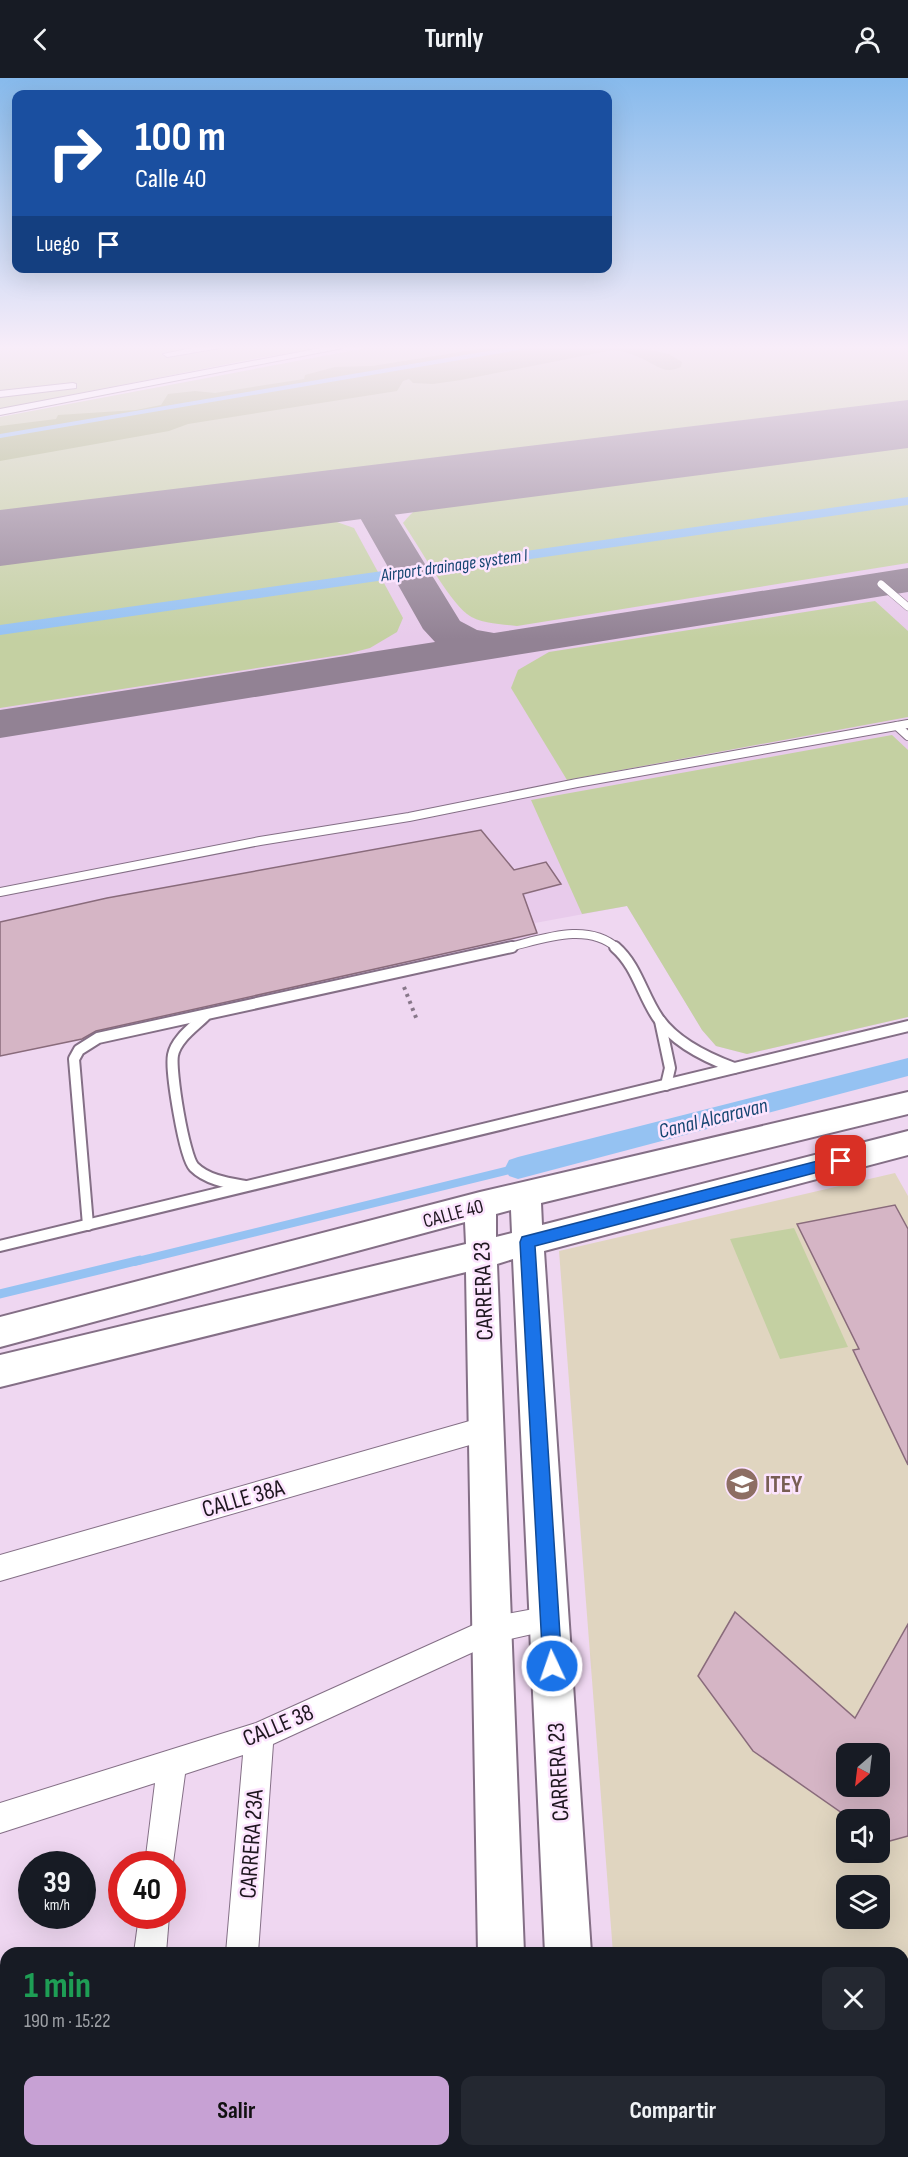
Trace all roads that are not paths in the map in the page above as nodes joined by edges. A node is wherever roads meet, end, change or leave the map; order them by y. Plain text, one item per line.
1 (881, 584) dead end
2 (908, 607) edge
3 (908, 724) edge
4 (897, 726) junction
5 (908, 736) edge
6 (0, 892) edge
7 (205, 1016) junction
8 (660, 1021) junction
9 (908, 1026) edge
10 (735, 1068) junction
11 (666, 1085) junction
12 (908, 1103) edge
13 (908, 1143) edge
14 (252, 1188) junction
15 (525, 1195) junction
16 (480, 1205) junction
17 (88, 1225) junction
18 (527, 1242) junction
19 (1, 1245) edge
20 (482, 1254) junction
21 (0, 1332) edge
22 (0, 1371) edge
23 (487, 1428) junction
24 (0, 1568) edge
25 (550, 1619) junction
26 (491, 1630) junction
27 (259, 1736) junction
28 (172, 1764) junction
29 (0, 1818) edge
30 (162, 1851) edge
31 (153, 1929) edge
32 (151, 1947) edge
33 (242, 1947) edge
34 (501, 1947) edge
35 (568, 1947) edge

1 - 2 lane
3 - 4 lane
4 - 5 lane
4 - 6 lane
7 - 8 lane
7 - 14 lane
7 - 17 lane
8 - 10 lane
8 - 11 lane
9 - 10 lane
10 - 11 lane
11 - 14 lane
12 - 15 main road, CALLE 40
13 - 18 main road
14 - 17 lane
15 - 16 main road, CALLE 40
15 - 18 main road, CARRERA 23
16 - 20 main road, CARRERA 23
16 - 21 main road, CALLE 40
17 - 19 lane
18 - 20 main road
18 - 25 main road, CARRERA 23
20 - 22 main road
20 - 23 main road, CARRERA 23
23 - 24 street, CALLE 38A
23 - 26 main road, CARRERA 23
25 - 26 street, CALLE 38
25 - 35 main road, CARRERA 23
26 - 27 street, CALLE 38
26 - 34 main road, CARRERA 23
27 - 28 street, CALLE 38
27 - 33 street, CARRERA 23A
28 - 29 street, CALLE 38
28 - 30 street
31 - 32 street

